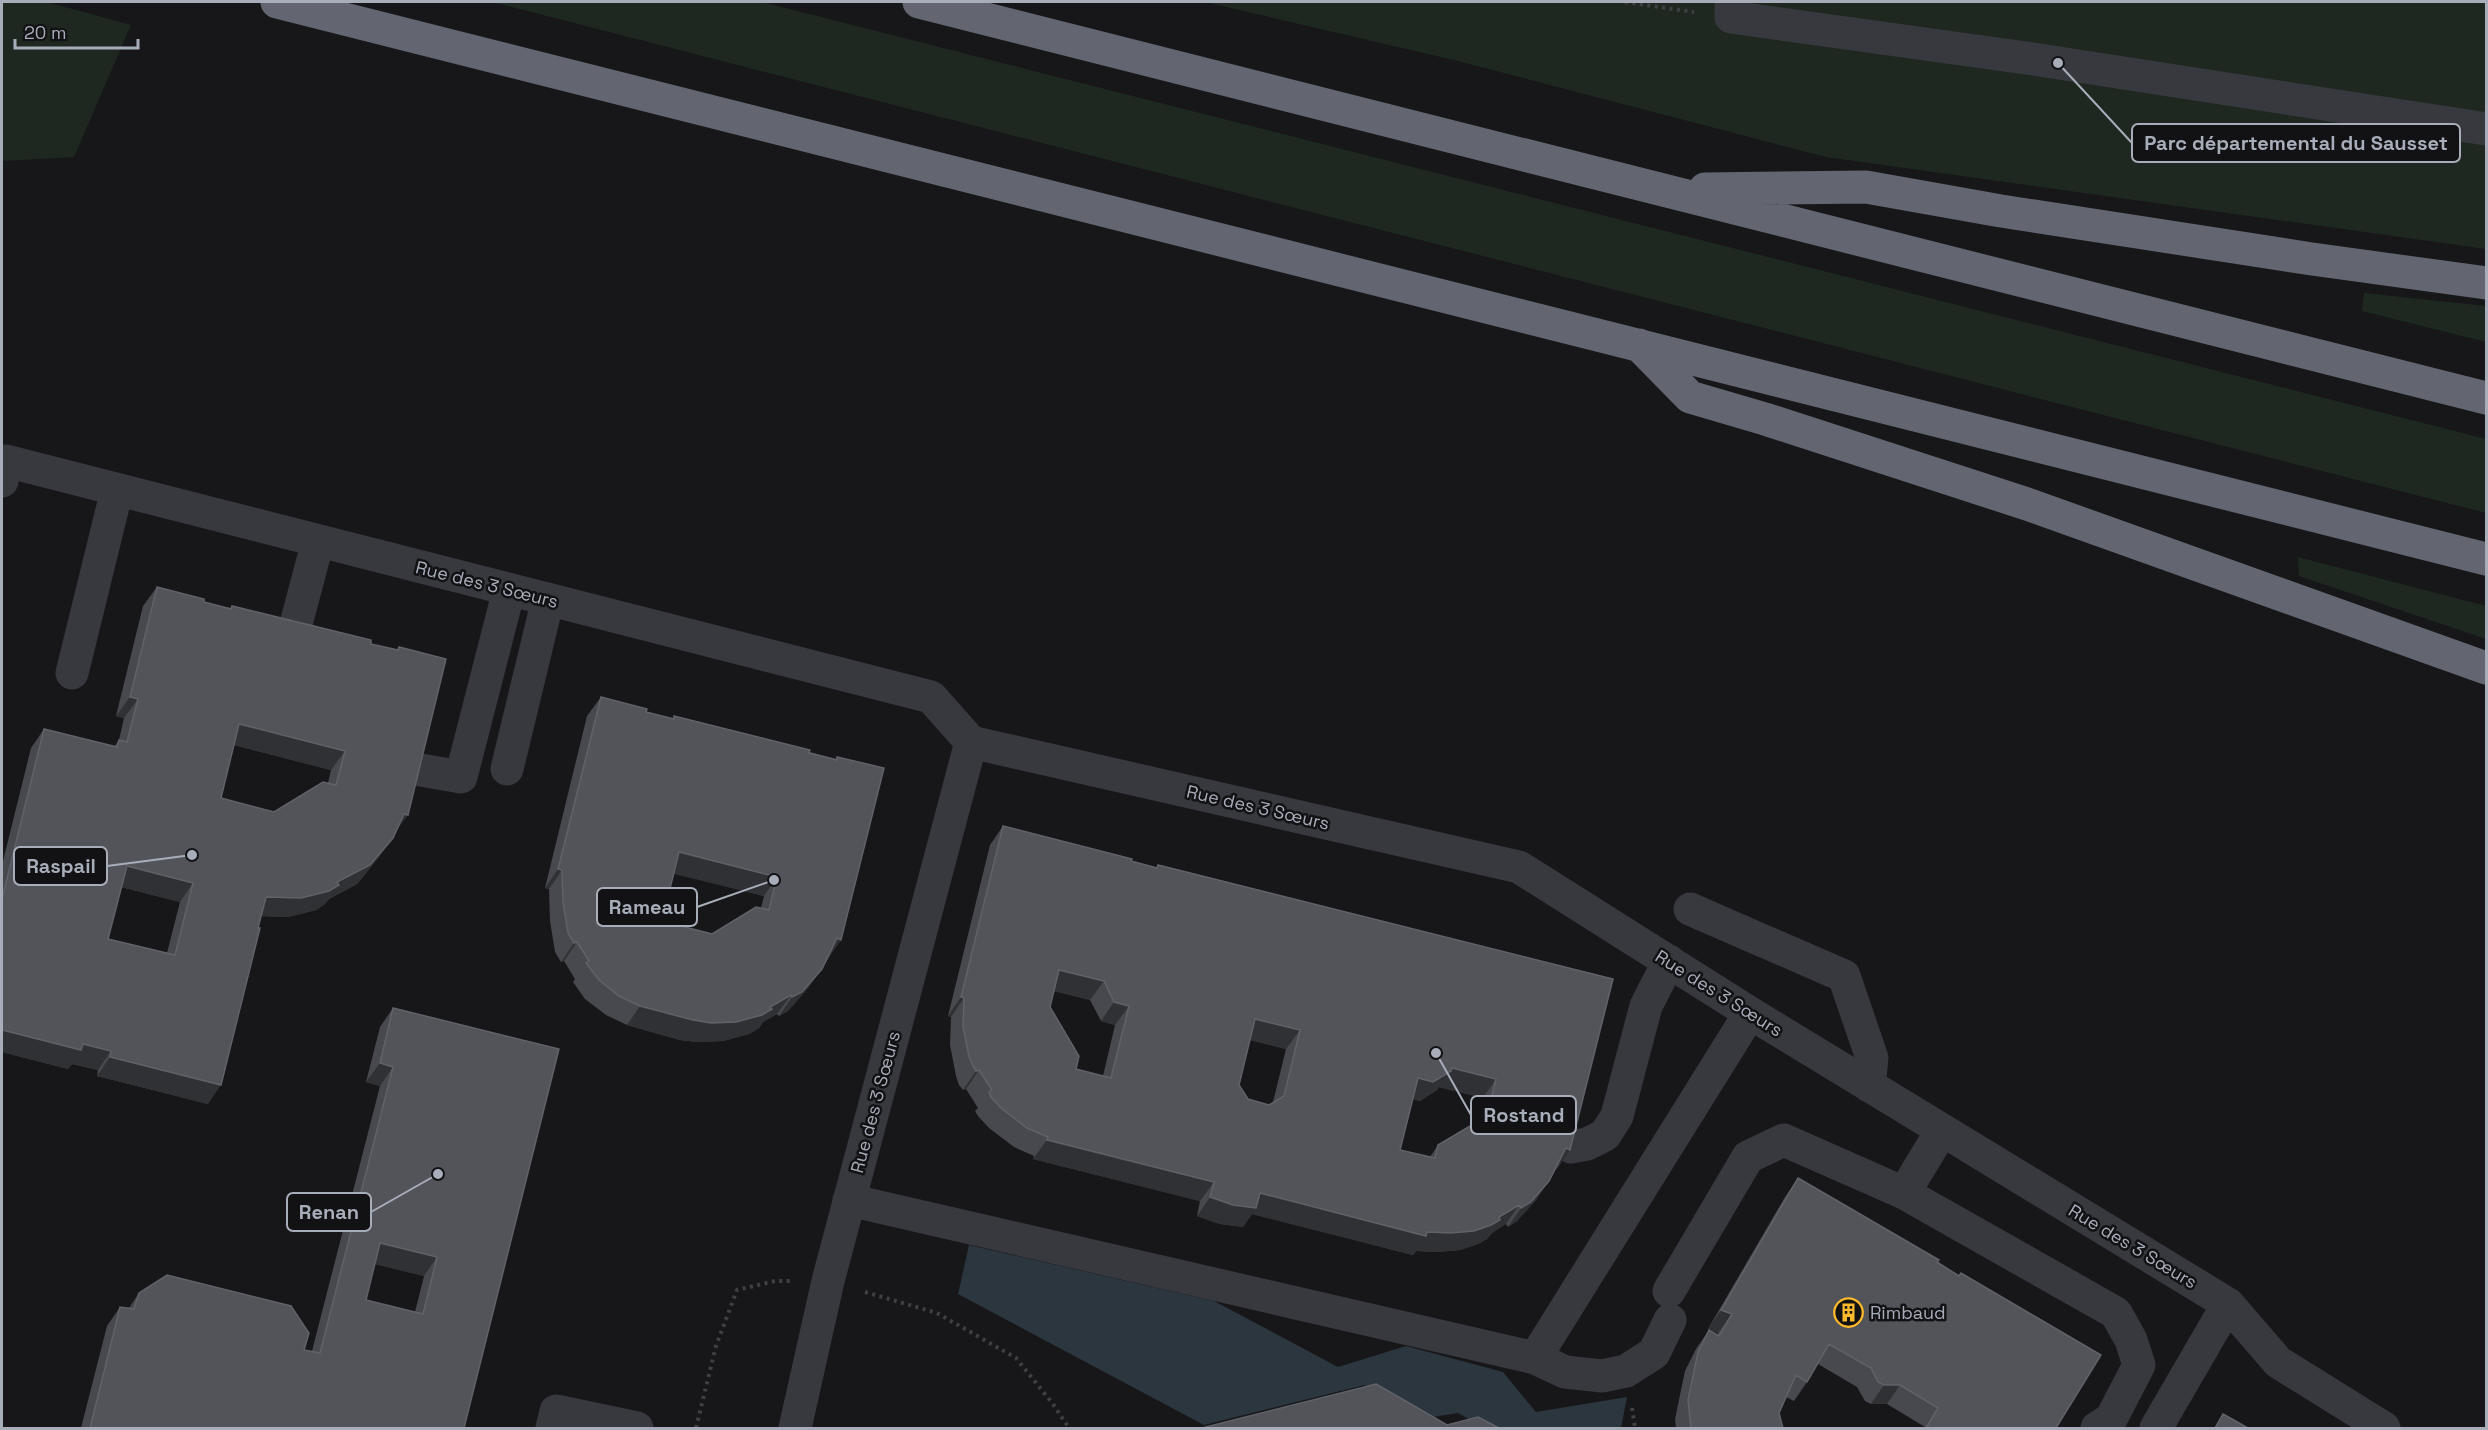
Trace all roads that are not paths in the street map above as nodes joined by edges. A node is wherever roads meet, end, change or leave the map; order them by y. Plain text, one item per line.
1 (277, 2) edge
2 (919, 2) edge
3 (1731, 9) edge
4 (2487, 129) edge
5 (1662, 190) junction
6 (2487, 283) edge
7 (1638, 345) junction
8 (2487, 399) edge
9 (2, 482) edge
10 (117, 490) junction
11 (318, 541) junction
12 (2487, 559) edge
13 (509, 590) junction
14 (548, 599) junction
15 (296, 624) edge
16 (2487, 668) edge
17 (72, 673) dead end
18 (971, 741) junction
19 (507, 769) dead end
20 (421, 770) edge
21 (1690, 909) dead end
22 (1669, 961) junction
23 (1750, 1013) junction
24 (1869, 1086) junction
25 (1942, 1130) junction
26 (1571, 1147) edge
27 (1904, 1193) junction
28 (849, 1200) junction
29 (2229, 1304) junction
30 (1535, 1358) junction
31 (552, 1428) edge
32 (637, 1428) edge
33 (795, 1428) edge
34 (2097, 1428) edge
35 (2156, 1428) edge
36 (2384, 1428) edge

1 - 7 highway
2 - 5 highway
3 - 4 street
5 - 6 highway
5 - 8 highway
7 - 12 highway
7 - 16 highway
9 - 10 street, Rue des 3 Sœurs
10 - 11 street, Rue des 3 Sœurs
10 - 17 street
11 - 13 street, Rue des 3 Sœurs
11 - 15 street
13 - 14 street, Rue des 3 Sœurs
13 - 20 street
14 - 18 street, Rue des 3 Sœurs
14 - 19 street
18 - 22 street, Rue des 3 Sœurs
18 - 28 street, Rue des 3 Sœurs
21 - 24 street
22 - 23 street, Rue des 3 Sœurs
22 - 26 street
23 - 24 street, Rue des 3 Sœurs
23 - 30 street
24 - 25 street, Rue des 3 Sœurs
25 - 27 street
25 - 29 street, Rue des 3 Sœurs
27 - 30 street
27 - 34 street
28 - 30 street
28 - 33 street, Rue des 3 Sœurs
29 - 35 street
29 - 36 street, Rue des 3 Sœurs
31 - 32 street

